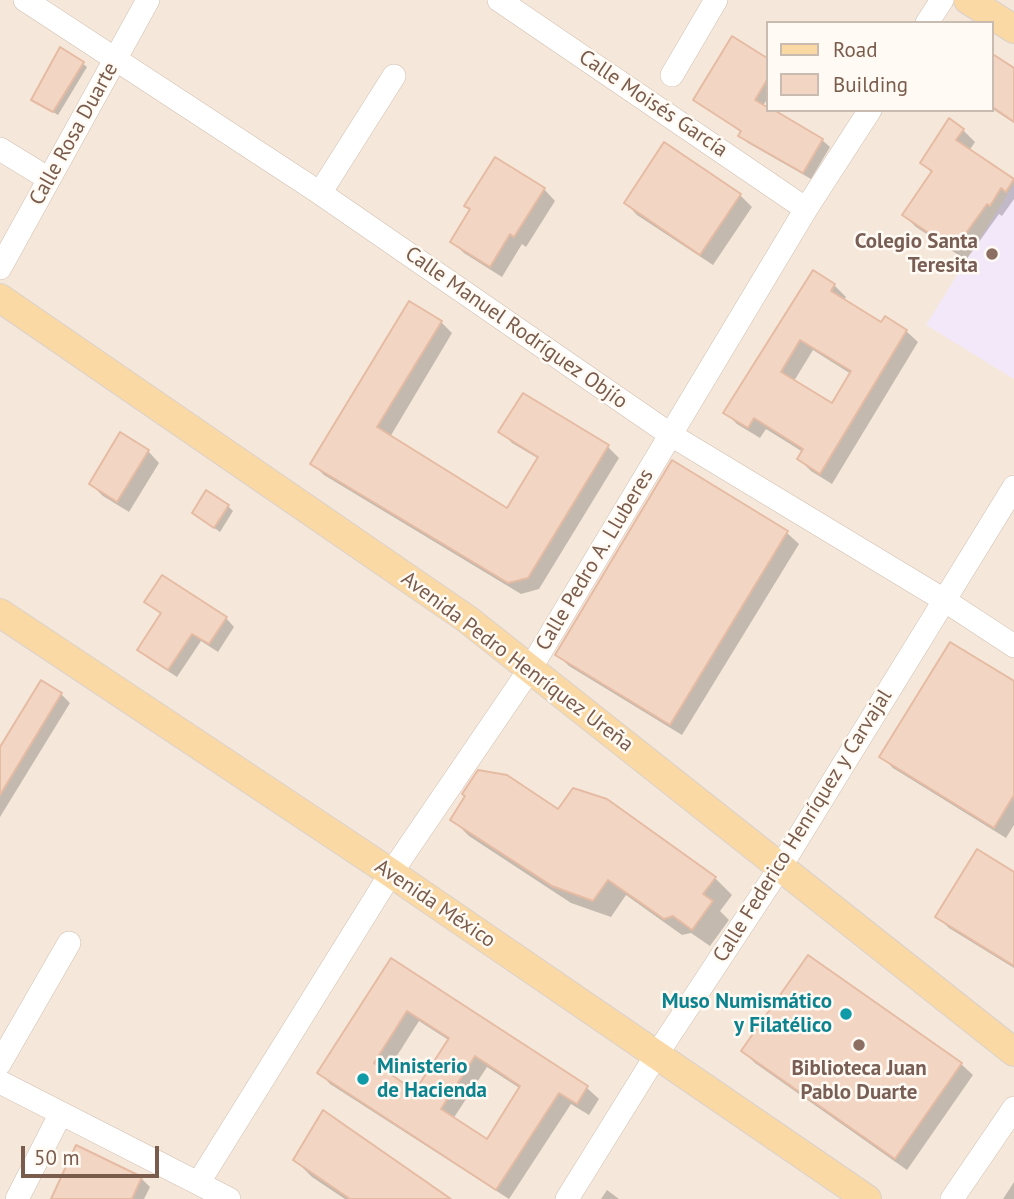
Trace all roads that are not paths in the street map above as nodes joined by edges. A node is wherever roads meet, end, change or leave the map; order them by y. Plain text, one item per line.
1 (25, 0) edge
2 (148, 0) edge
3 (499, 0) edge
4 (716, 0) edge
5 (942, 0) edge
6 (968, 0) edge
7 (929, 21) edge
8 (1014, 29) edge
9 (116, 59) junction
10 (672, 75) dead end
11 (394, 76) dead end
12 (869, 112) edge
13 (0, 149) edge
14 (49, 179) junction
15 (320, 193) junction
16 (806, 209) junction
17 (0, 268) edge
18 (0, 298) edge
19 (671, 435) junction
20 (1014, 487) edge
21 (944, 600) junction
22 (0, 613) edge
23 (1014, 646) edge
24 (530, 669) junction
25 (781, 866) junction
26 (391, 873) junction
27 (69, 943) dead end
28 (1014, 1052) edge
29 (657, 1055) junction
30 (0, 1063) edge
31 (0, 1082) edge
32 (1014, 1108) edge
33 (61, 1113) junction
34 (199, 1182) junction
35 (18, 1199) edge
36 (229, 1199) edge
37 (567, 1199) edge
38 (867, 1199) edge
39 (952, 1199) edge

1 - 9 street, Calle Manuel Rodríguez Objío
2 - 9 street, Calle Rosa Duarte
3 - 16 street, Calle Moisés García
4 - 10 street
5 - 7 street
6 - 8 main road
9 - 14 street, Calle Rosa Duarte
9 - 15 street, Calle Manuel Rodríguez Objío
11 - 15 street
12 - 16 street, Calle Pedro A. Lluberes
13 - 14 street
14 - 17 street, Calle Rosa Duarte
15 - 19 street, Calle Manuel Rodríguez Objío
16 - 19 street, Calle Pedro A. Lluberes
18 - 24 main road, Avenida Pedro Henríquez Ureña
19 - 21 street, Calle Manuel Rodríguez Objío
19 - 24 street, Calle Pedro A. Lluberes
20 - 21 street, Calle Federico Henríquez y Carvajal
21 - 23 street, Calle Manuel Rodríguez Objío
21 - 25 street, Calle Federico Henríquez y Carvajal
22 - 26 main road, Avenida México
24 - 25 main road, Avenida Pedro Henríquez Ureña
24 - 26 street, Calle Pedro A. Lluberes
25 - 28 main road, Avenida Pedro Henríquez Ureña
25 - 29 street, Calle Federico Henríquez y Carvajal
26 - 29 main road, Avenida México
26 - 34 street, Calle Pedro A. Lluberes
27 - 30 street
29 - 37 street, Calle Federico Henríquez y Carvajal
29 - 38 main road, Avenida México
31 - 33 street
32 - 39 street
33 - 34 street
33 - 35 street
34 - 36 street

